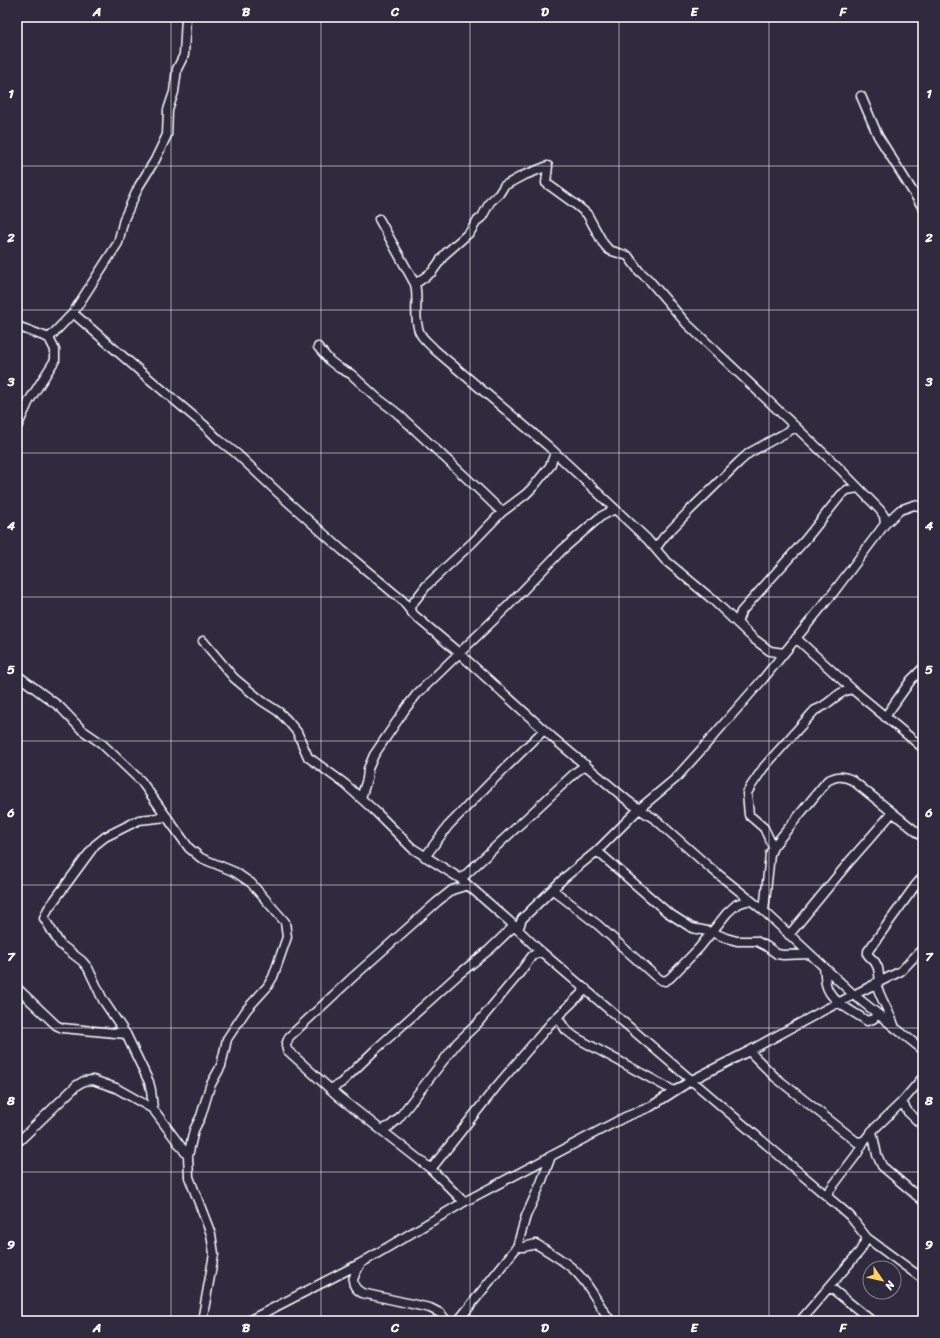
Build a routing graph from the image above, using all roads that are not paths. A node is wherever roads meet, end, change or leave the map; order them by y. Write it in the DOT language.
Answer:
graph roads {
  1 [pos="186,17"];
  2 [pos="861,96"];
  3 [pos="923,208"];
  4 [pos="379,219"];
  5 [pos="415,284"];
  6 [pos="73,313"];
  7 [pos="17,326"];
  8 [pos="49,338"];
  9 [pos="318,347"];
  10 [pos="17,427"];
  11 [pos="796,427"];
  12 [pos="555,453"];
  13 [pos="858,488"];
  14 [pos="923,507"];
  15 [pos="615,509"];
  16 [pos="502,512"];
  17 [pos="885,524"];
  18 [pos="656,548"];
  19 [pos="409,608"];
  20 [pos="737,623"];
  21 [pos="796,638"];
  22 [pos="203,641"];
  23 [pos="770,651"];
  24 [pos="459,653"];
  25 [pos="784,653"];
  26 [pos="923,668"];
  27 [pos="770,670"];
  28 [pos="17,675"];
  29 [pos="852,689"];
  30 [pos="885,717"];
  31 [pos="544,730"];
  32 [pos="923,748"];
  33 [pos="586,765"];
  34 [pos="361,798"];
  35 [pos="638,809"];
  36 [pos="892,813"];
  37 [pos="167,817"];
  38 [pos="923,837"];
  39 [pos="773,847"];
  40 [pos="597,851"];
  41 [pos="425,857"];
  42 [pos="923,877"];
  43 [pos="461,879"];
  44 [pos="468,885"];
  45 [pos="553,890"];
  46 [pos="750,900"];
  47 [pos="764,911"];
  48 [pos="522,919"];
  49 [pos="513,925"];
  50 [pos="712,932"];
  51 [pos="789,935"];
  52 [pos="533,944"];
  53 [pos="923,948"];
  54 [pos="542,952"];
  55 [pos="810,954"];
  56 [pos="532,956"];
  57 [pos="824,968"];
  58 [pos="878,982"];
  59 [pos="17,988"];
  60 [pos="586,989"];
  61 [pos="854,995"];
  62 [pos="839,1002"];
  63 [pos="878,1014"];
  64 [pos="556,1017"];
  65 [pos="895,1028"];
  66 [pos="126,1034"];
  67 [pos="923,1050"];
  68 [pos="749,1051"];
  69 [pos="923,1077"];
  70 [pos="692,1080"];
  71 [pos="341,1083"];
  72 [pos="330,1089"];
  73 [pos="674,1091"];
  74 [pos="340,1098"];
  75 [pos="902,1102"];
  76 [pos="153,1109"];
  77 [pos="923,1126"];
  78 [pos="381,1130"];
  79 [pos="872,1131"];
  80 [pos="864,1141"];
  81 [pos="17,1143"];
  82 [pos="188,1156"];
  83 [pos="551,1156"];
  84 [pos="431,1169"];
  85 [pos="826,1195"];
  86 [pos="923,1201"];
  87 [pos="464,1202"];
  88 [pos="867,1238"];
  89 [pos="878,1246"];
  90 [pos="518,1247"];
  91 [pos="860,1251"];
  92 [pos="361,1263"];
  93 [pos="923,1279"];
  94 [pos="830,1287"];
  95 [pos="202,1321"];
  96 [pos="248,1321"];
  97 [pos="447,1321"];
  98 [pos="458,1321"];
  99 [pos="611,1321"];
  100 [pos="800,1321"];
  101 [pos="872,1321"];
  1 -- 6 [label="street"];
  2 -- 3 [label="street"];
  4 -- 5 [label="street"];
  5 -- 11 [label="street"];
  5 -- 12 [label="street"];
  6 -- 8 [label="street"];
  6 -- 19 [label="street"];
  7 -- 8 [label="street"];
  8 -- 10 [label="street"];
  9 -- 16 [label="street"];
  11 -- 13 [label="street"];
  11 -- 18 [label="street"];
  12 -- 15 [label="street"];
  12 -- 16 [label="street"];
  13 -- 17 [label="street"];
  13 -- 20 [label="street"];
  14 -- 17 [label="street"];
  15 -- 18 [label="street"];
  15 -- 24 [label="street"];
  16 -- 19 [label="street"];
  17 -- 21 [label="street"];
  18 -- 20 [label="street"];
  19 -- 24 [label="street"];
  20 -- 23 [label="street"];
  21 -- 25 [label="street"];
  21 -- 29 [label="street"];
  22 -- 34 [label="street"];
  23 -- 25 [label="street"];
  23 -- 27 [label="street"];
  24 -- 31 [label="street"];
  24 -- 34 [label="street"];
  25 -- 27 [label="street"];
  26 -- 30 [label="street"];
  27 -- 35 [label="street"];
  28 -- 37 [label="street"];
  29 -- 30 [label="street"];
  29 -- 39 [label="street"];
  30 -- 32 [label="street"];
  31 -- 33 [label="street"];
  31 -- 41 [label="street"];
  33 -- 35 [label="street"];
  33 -- 43 [label="street"];
  34 -- 41 [label="street"];
  35 -- 40 [label="street"];
  35 -- 46 [label="street"];
  36 -- 38 [label="street"];
  36 -- 39 [label="street"];
  36 -- 51 [label="street"];
  37 -- 66 [label="street"];
  37 -- 82 [label="street"];
  39 -- 47 [label="street"];
  40 -- 45 [label="street"];
  40 -- 50 [label="street"];
  41 -- 43 [label="street"];
  42 -- 58 [label="street"];
  43 -- 44 [label="street"];
  44 -- 49 [label="street"];
  44 -- 72 [label="street"];
  45 -- 48 [label="street"];
  45 -- 50 [label="street"];
  46 -- 47 [label="street"];
  46 -- 50 [label="street"];
  47 -- 51 [label="street"];
  48 -- 49 [label="street"];
  48 -- 49 [label="street"];
  49 -- 52 [label="street"];
  49 -- 71 [label="street"];
  50 -- 55 [label="street"];
  51 -- 55 [label="street"];
  52 -- 54 [label="street"];
  52 -- 56 [label="street"];
  53 -- 58 [label="street"];
  54 -- 56 [label="street"];
  54 -- 60 [label="street"];
  55 -- 57 [label="street"];
  56 -- 78 [label="street"];
  57 -- 61 [label="street"];
  57 -- 62 [label="street"];
  58 -- 61 [label="street"];
  58 -- 65 [label="street"];
  59 -- 66 [label="street"];
  60 -- 64 [label="street"];
  60 -- 70 [label="street"];
  61 -- 62 [label="street"];
  61 -- 63 [label="street"];
  62 -- 63 [label="street"];
  62 -- 68 [label="street"];
  63 -- 65 [label="street"];
  64 -- 73 [label="street"];
  64 -- 84 [label="street"];
  65 -- 67 [label="street"];
  66 -- 76 [label="street"];
  68 -- 70 [label="street"];
  68 -- 80 [label="street"];
  69 -- 75 [label="street"];
  70 -- 73 [label="street"];
  70 -- 85 [label="street"];
  71 -- 72 [label="street"];
  71 -- 74 [label="street"];
  72 -- 74 [label="street"];
  73 -- 83 [label="street"];
  74 -- 78 [label="street"];
  75 -- 77 [label="street"];
  75 -- 79 [label="street"];
  76 -- 81 [label="street"];
  76 -- 82 [label="street"];
  78 -- 84 [label="street"];
  79 -- 80 [label="street"];
  79 -- 86 [label="street"];
  80 -- 85 [label="street"];
  82 -- 95 [label="street"];
  83 -- 87 [label="street"];
  83 -- 90 [label="street"];
  84 -- 87 [label="street"];
  85 -- 88 [label="street"];
  87 -- 92 [label="street"];
  88 -- 89 [label="street"];
  88 -- 91 [label="street"];
  89 -- 91 [label="street"];
  89 -- 93 [label="street"];
  90 -- 98 [label="street"];
  90 -- 99 [label="street"];
  91 -- 94 [label="street"];
  92 -- 96 [label="street"];
  92 -- 97 [label="street"];
  94 -- 100 [label="street"];
  94 -- 101 [label="street"];
}
